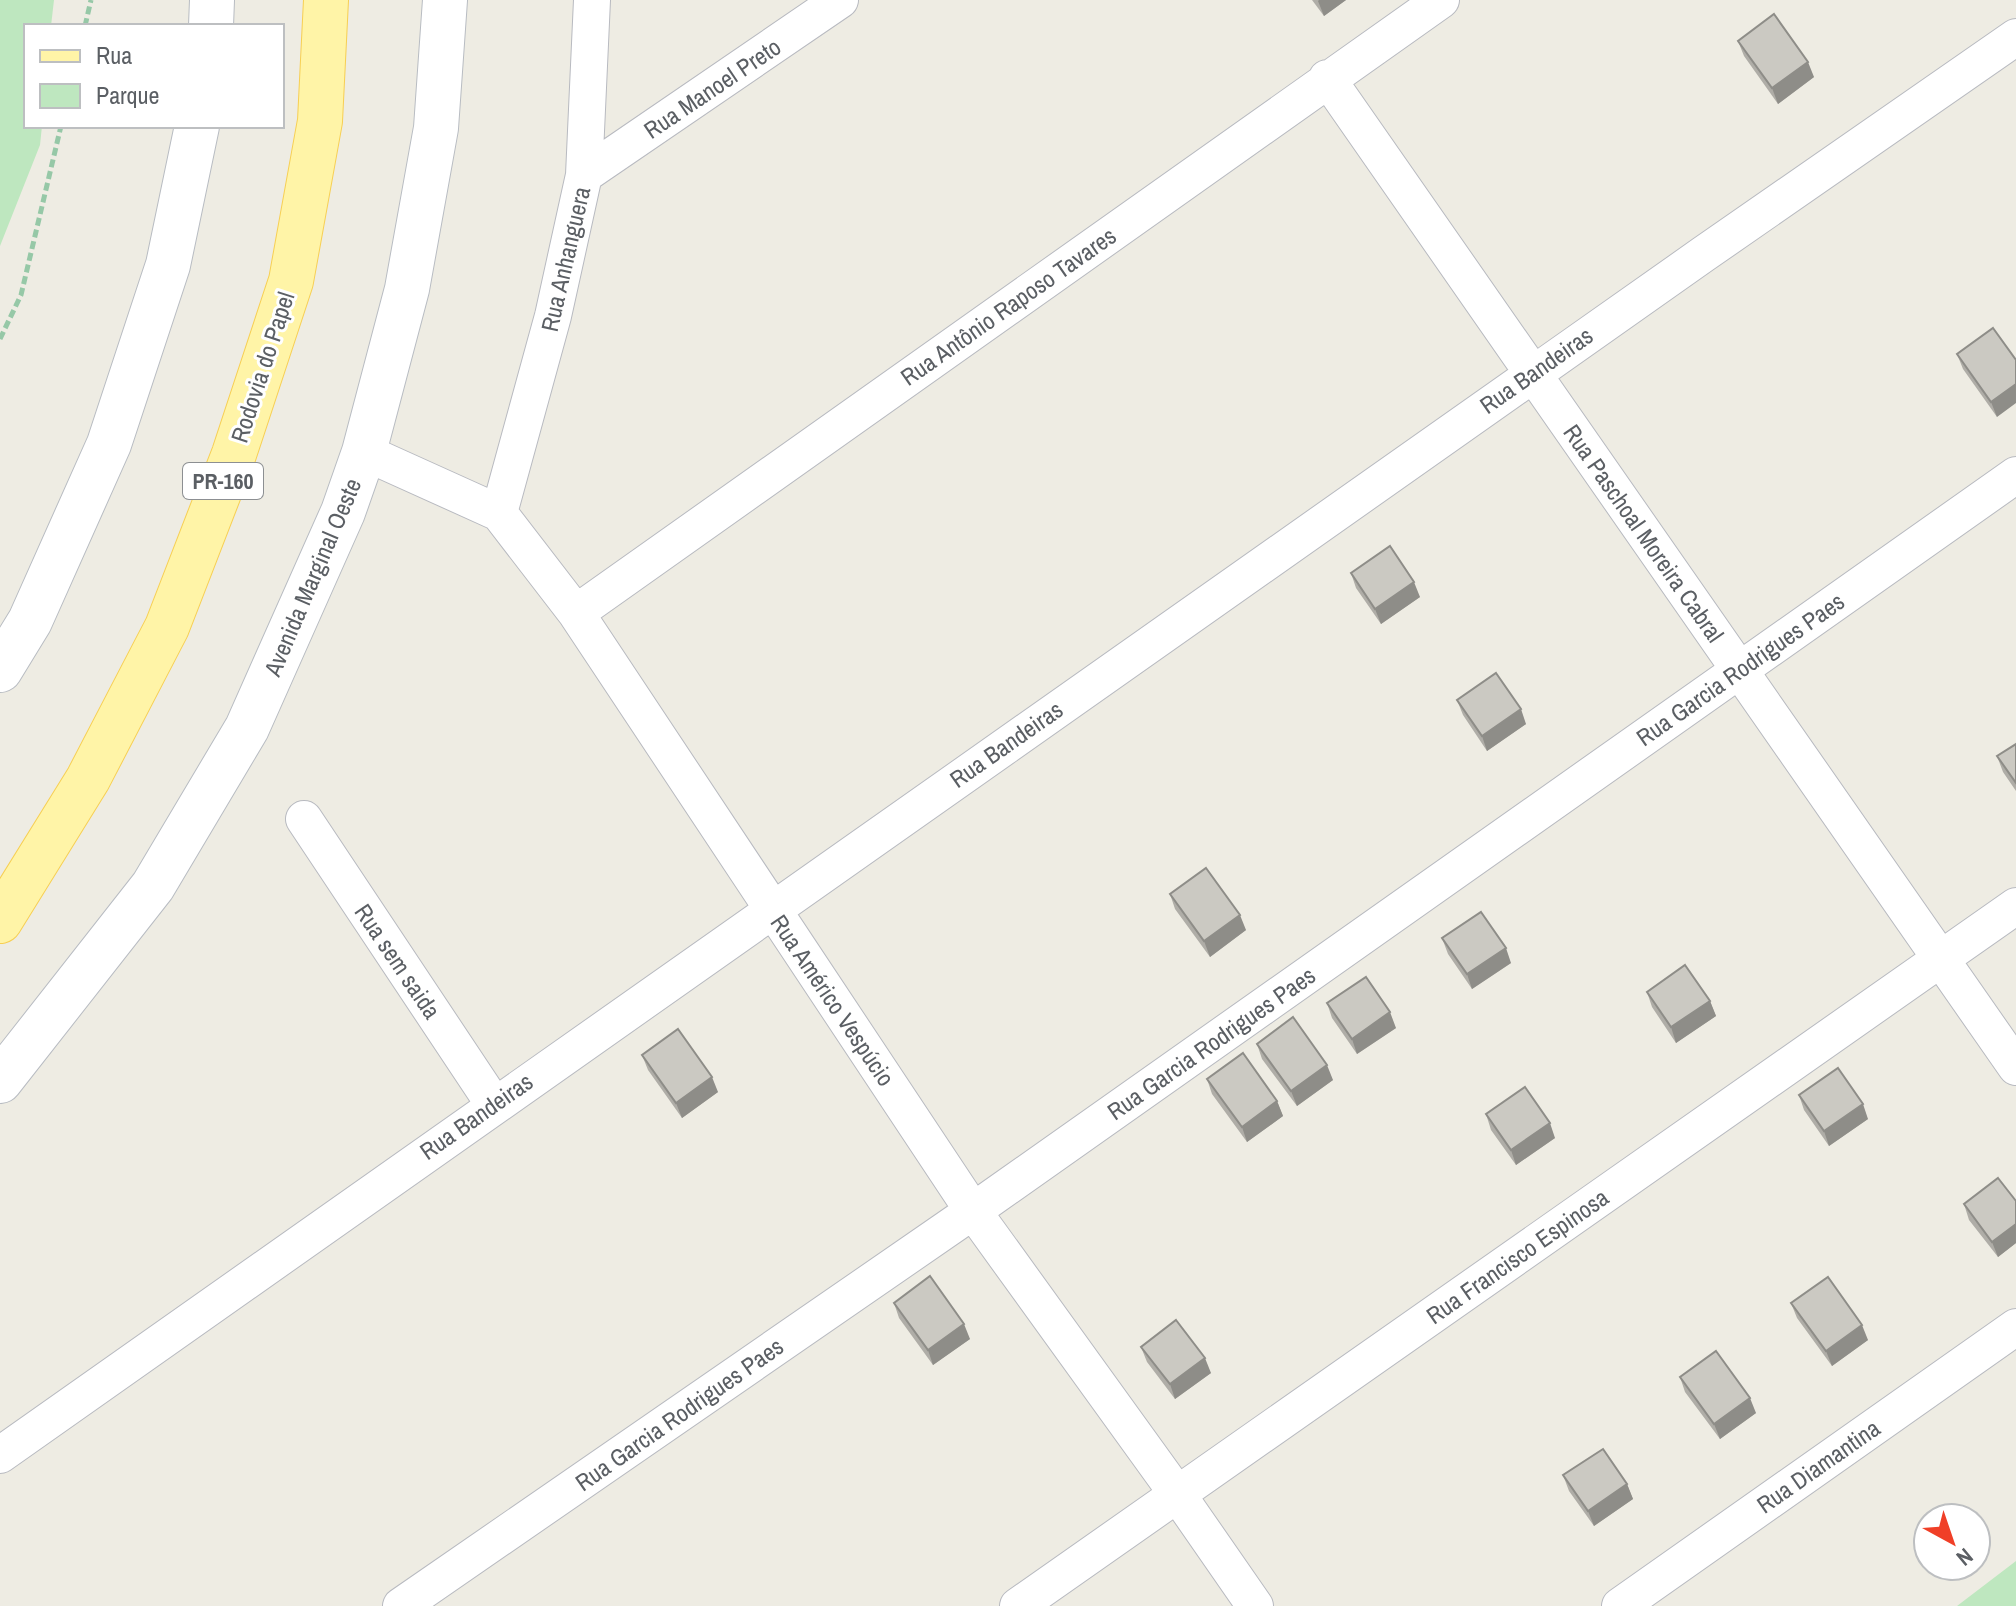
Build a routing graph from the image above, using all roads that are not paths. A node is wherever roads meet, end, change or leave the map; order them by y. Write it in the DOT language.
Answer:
graph roads {
  1 [pos="212,0"];
  2 [pos="326,0"];
  3 [pos="445,0"];
  4 [pos="592,0"];
  5 [pos="840,0"];
  6 [pos="1441,0"];
  7 [pos="211,24"];
  8 [pos="2016,37"];
  9 [pos="1327,78"];
  10 [pos="197,128"];
  11 [pos="584,175"];
  12 [pos="1532,373"];
  13 [pos="364,452"];
  14 [pos="2016,475"];
  15 [pos="499,513"];
  16 [pos="576,613"];
  17 [pos="0,670"];
  18 [pos="1739,670"];
  19 [pos="304,819"];
  20 [pos="2016,906"];
  21 [pos="773,909"];
  22 [pos="0,921"];
  23 [pos="1940,959"];
  24 [pos="2016,1067"];
  25 [pos="0,1081"];
  26 [pos="493,1103"];
  27 [pos="973,1211"];
  28 [pos="2016,1327"];
  29 [pos="0,1455"];
  30 [pos="1178,1495"];
  31 [pos="401,1606"];
  32 [pos="1018,1606"];
  33 [pos="1255,1606"];
  34 [pos="1620,1606"];
  1 -- 7 [label="main road"];
  2 -- 22 [label="main road, Rodovia do Papel / PR-160"];
  3 -- 13 [label="main road, Avenida Marginal Oeste"];
  4 -- 11 [label="street, Rua Anhanguera"];
  5 -- 11 [label="street, Rua Manoel Preto"];
  6 -- 9 [label="street, Rua Antônio Raposo Tavares"];
  8 -- 12 [label="street, Rua Bandeiras"];
  9 -- 12 [label="street, Rua Paschoal Moreira Cabral"];
  9 -- 16 [label="street, Rua Antônio Raposo Tavares"];
  10 -- 17 [label="main road"];
  11 -- 15 [label="street, Rua Anhanguera"];
  12 -- 18 [label="street, Rua Paschoal Moreira Cabral"];
  12 -- 21 [label="street, Rua Bandeiras"];
  13 -- 15 [label="street, Rua Américo Vespúcio"];
  13 -- 25 [label="main road, Avenida Marginal Oeste"];
  14 -- 18 [label="street, Rua Garcia Rodrigues Paes"];
  15 -- 16 [label="street, Rua Américo Vespúcio"];
  16 -- 21 [label="street, Rua Américo Vespúcio"];
  18 -- 23 [label="street, Rua Paschoal Moreira Cabral"];
  18 -- 27 [label="street, Rua Garcia Rodrigues Paes"];
  19 -- 26 [label="street, Rua sem saida"];
  20 -- 23 [label="street, Rua Francisco Espinosa"];
  21 -- 26 [label="street, Rua Bandeiras"];
  21 -- 27 [label="street, Rua Américo Vespúcio"];
  23 -- 24 [label="street, Rua Paschoal Moreira Cabral"];
  23 -- 30 [label="street, Rua Francisco Espinosa"];
  26 -- 29 [label="street, Rua Bandeiras"];
  27 -- 30 [label="street, Rua Américo Vespúcio"];
  27 -- 31 [label="street, Rua Garcia Rodrigues Paes"];
  28 -- 34 [label="street, Rua Diamantina"];
  30 -- 32 [label="street, Rua Francisco Espinosa"];
  30 -- 33 [label="street, Rua Américo Vespúcio"];
}
